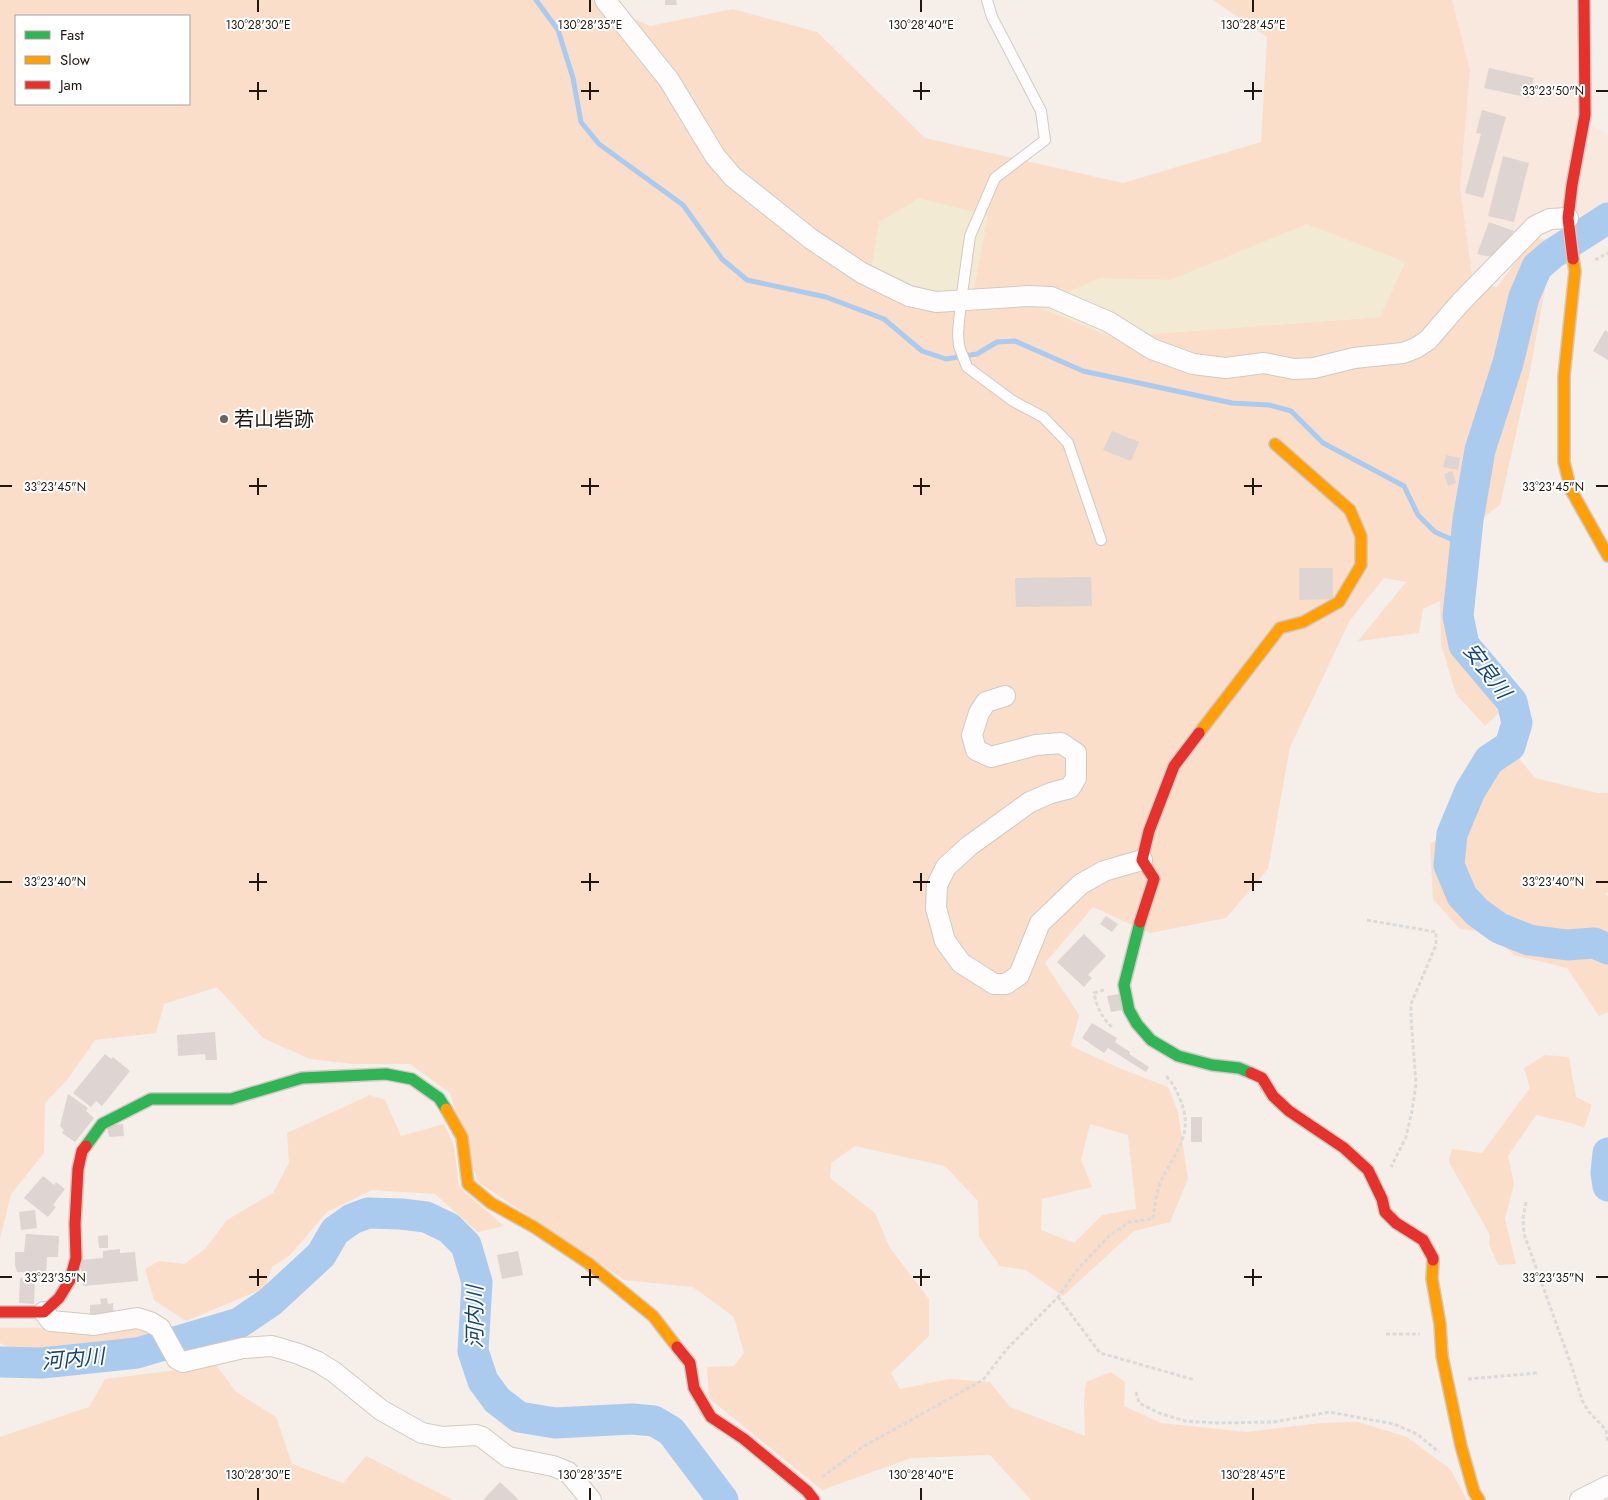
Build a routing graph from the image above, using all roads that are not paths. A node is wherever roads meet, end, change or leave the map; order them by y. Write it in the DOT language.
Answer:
graph roads {
  1 [pos="605,0"];
  2 [pos="987,0"];
  3 [pos="1584,0"];
  4 [pos="1569,223"];
  5 [pos="961,301"];
  6 [pos="1275,444"];
  7 [pos="1100,540"];
  8 [pos="1608,556"];
  9 [pos="1005,696"];
  10 [pos="1142,860"];
  11 [pos="0,1312"];
  12 [pos="44,1312"];
  13 [pos="1608,1486"];
  14 [pos="811,1496"];
  15 [pos="591,1500"];
  16 [pos="1479,1500"];
  17 [pos="1580,1500"];
  1 -- 5 [label="street"];
  2 -- 5 [label="lane"];
  3 -- 4 [label="street"];
  4 -- 5 [label="street"];
  4 -- 8 [label="street"];
  5 -- 7 [label="lane"];
  6 -- 10 [label="street"];
  9 -- 10 [label="street"];
  10 -- 16 [label="street"];
  11 -- 12 [label="street"];
  12 -- 14 [label="street"];
  12 -- 15 [label="street"];
  13 -- 17 [label="street"];
}
